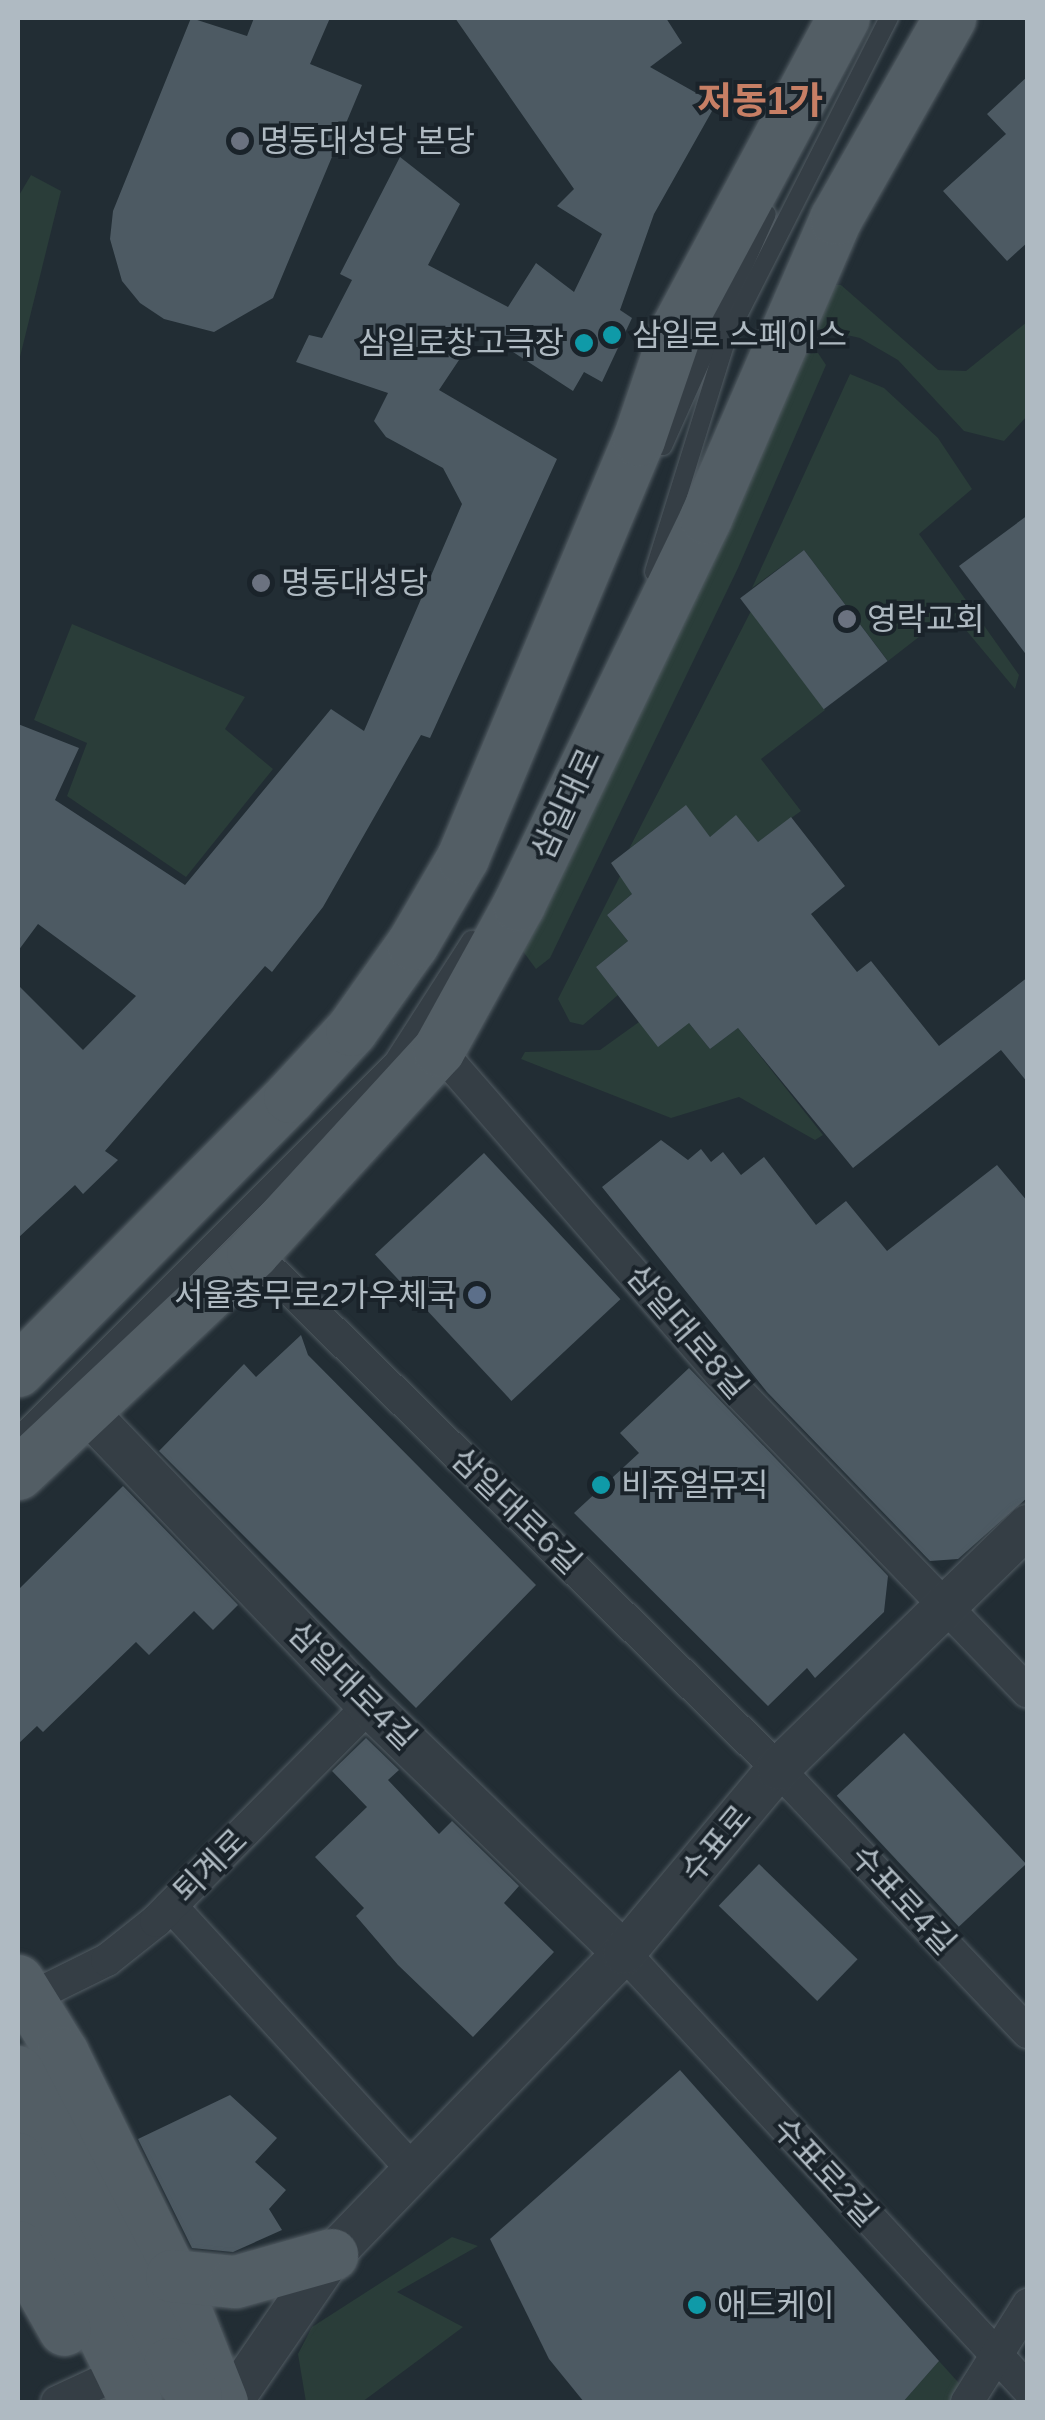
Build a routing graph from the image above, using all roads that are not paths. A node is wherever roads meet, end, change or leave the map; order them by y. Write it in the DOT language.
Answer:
graph roads {
  1 [pos="844,18"];
  2 [pos="866,18"];
  3 [pos="889,18"];
  4 [pos="950,18"];
  5 [pos="650,474"];
  6 [pos="642,492"];
  7 [pos="632,642"];
  8 [pos="612,706"];
  9 [pos="439,1050"];
  10 [pos="253,1253"];
  11 [pos="22,1364"];
  12 [pos="86,1412"];
  13 [pos="18,1436"];
  14 [pos="18,1474"];
  15 [pos="1028,1526"];
  16 [pos="942,1607"];
  17 [pos="1028,1692"];
  18 [pos="369,1706"];
  19 [pos="778,1768"];
  20 [pos="171,1906"];
  21 [pos="624,1953"];
  22 [pos="24,1989"];
  23 [pos="1028,2032"];
  24 [pos="18,2072"];
  25 [pos="18,2159"];
  26 [pos="411,2168"];
  27 [pos="18,2246"];
  28 [pos="332,2255"];
  29 [pos="172,2276"];
  30 [pos="1028,2305"];
  31 [pos="993,2351"];
  32 [pos="1028,2389"];
  33 [pos="100,2398"];
  34 [pos="200,2402"];
  35 [pos="222,2402"];
  36 [pos="231,2402"];
  37 [pos="966,2402"];
  1 -- 11 [label="main road"];
  2 -- 5 [label="lane"];
  3 -- 7 [label="lane"];
  4 -- 8 [label="main road, 삼일대로"];
  6 -- 11 [label="lane"];
  7 -- 8 [label="lane"];
  7 -- 13 [label="lane, 삼일대로"];
  8 -- 9 [label="main road, 삼일대로"];
  9 -- 10 [label="main road, 삼일대로"];
  9 -- 16 [label="street, 삼일대로8길"];
  10 -- 12 [label="main road, 삼일대로"];
  10 -- 19 [label="street, 삼일대로6길"];
  12 -- 14 [label="main road, 삼일대로"];
  12 -- 18 [label="street, 삼일대로4길"];
  15 -- 16 [label="street, 수표로"];
  16 -- 17 [label="street, 삼일대로8길"];
  16 -- 19 [label="street, 수표로"];
  18 -- 20 [label="street, 퇴계로"];
  18 -- 21 [label="street, 삼일대로4길"];
  19 -- 21 [label="street, 수표로"];
  19 -- 23 [label="street, 수표로4길"];
  20 -- 22 [label="street, 퇴계로"];
  20 -- 26 [label="street"];
  21 -- 26 [label="street, 수표로"];
  21 -- 31 [label="street, 수표로2길"];
  22 -- 29 [label="main road, 퇴계로"];
  24 -- 34 [label="main road"];
  25 -- 33 [label="main road"];
  26 -- 28 [label="street, 수표로"];
  27 -- 33 [label="main road"];
  28 -- 29 [label="main road"];
  28 -- 36 [label="street, 수표로"];
  29 -- 35 [label="main road, 퇴계로"];
  30 -- 31 [label="street"];
  31 -- 32 [label="street, 수표로2길"];
  31 -- 37 [label="street"];
}
